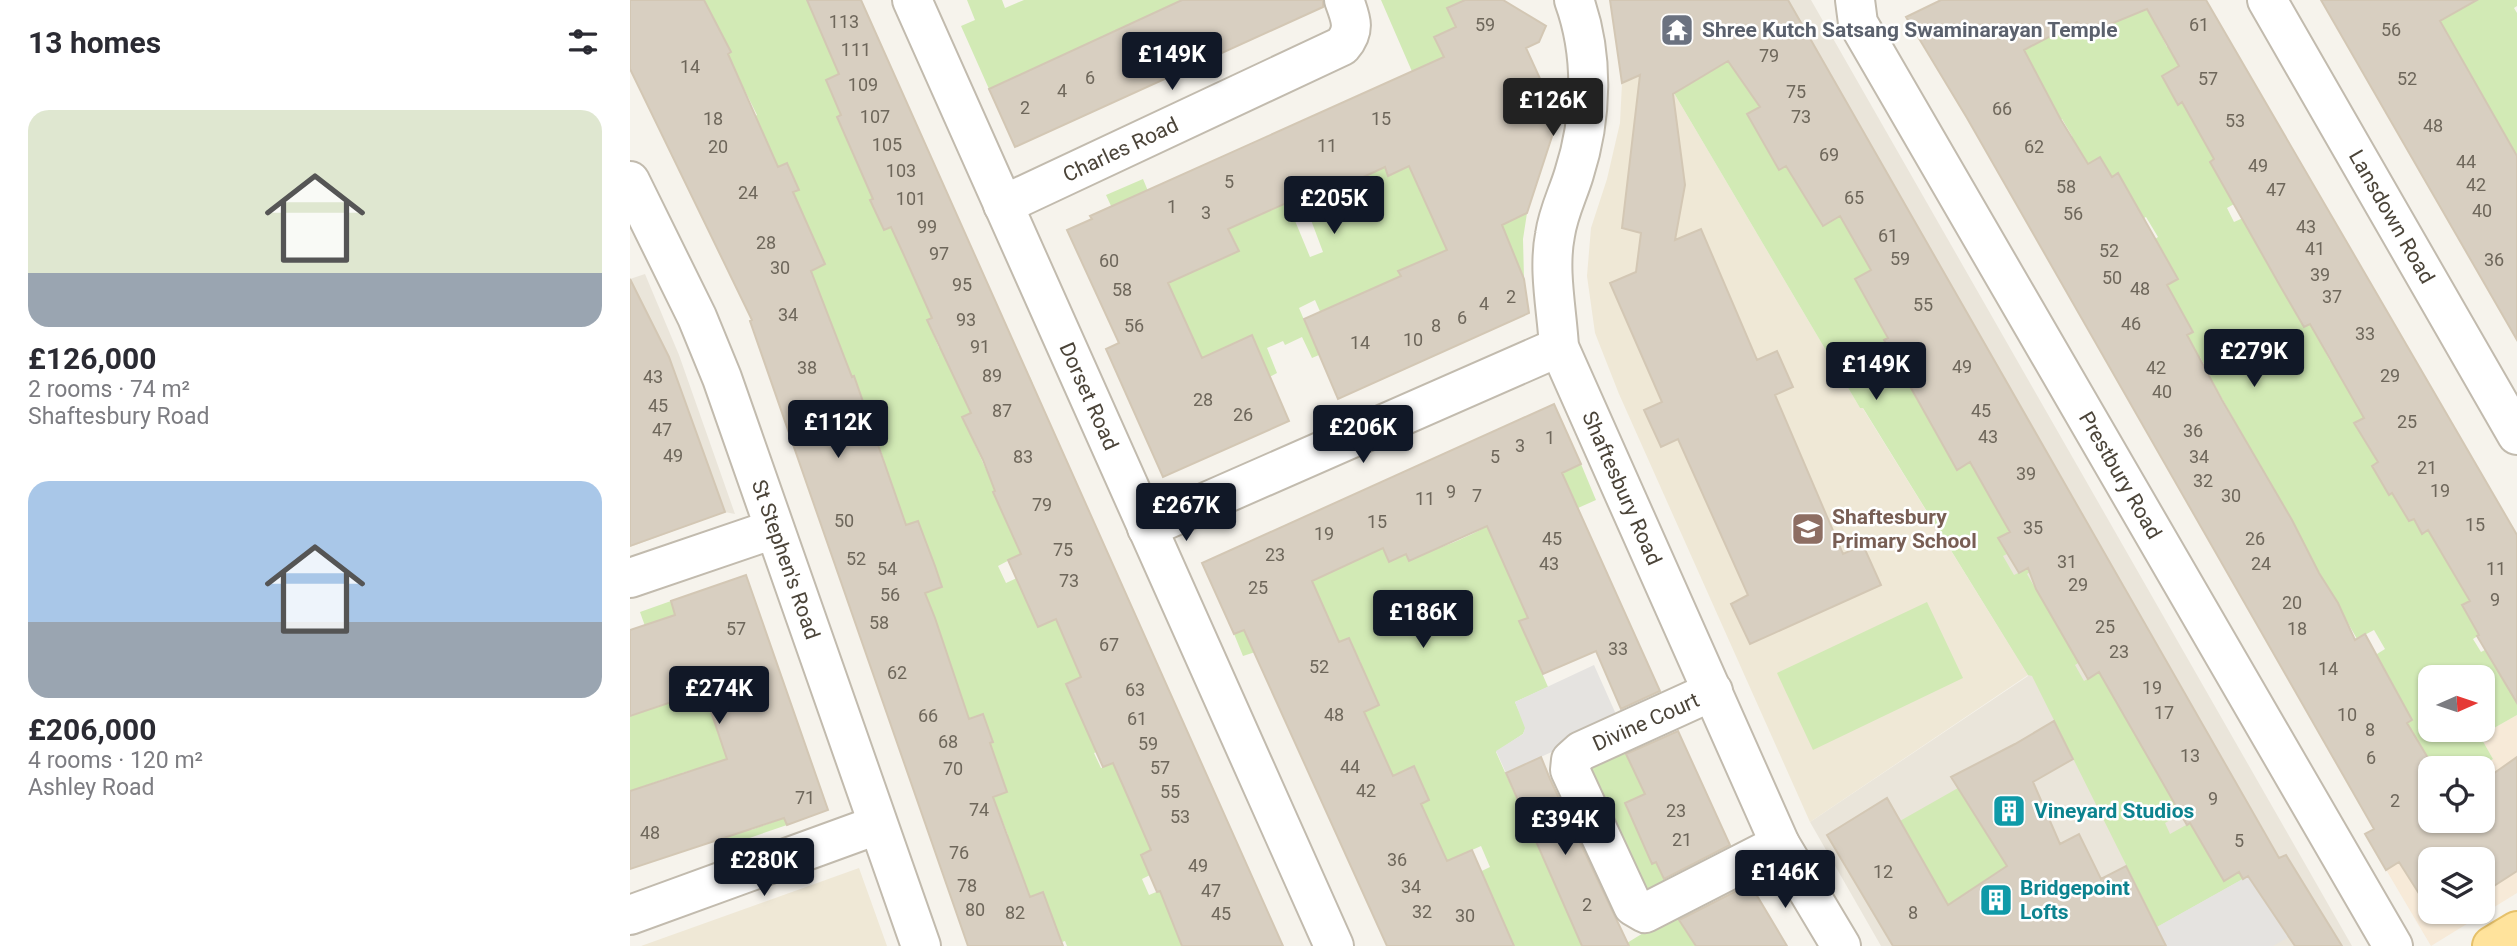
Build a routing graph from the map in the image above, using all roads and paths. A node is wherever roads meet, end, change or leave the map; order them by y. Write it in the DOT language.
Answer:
graph roads {
  1 [pos="912,0"];
  2 [pos="1344,0"];
  3 [pos="1574,0"];
  4 [pos="1855,0"];
  5 [pos="2267,0"];
  6 [pos="630,181"];
  7 [pos="1003,205"];
  8 [pos="643,240"];
  9 [pos="1559,347"];
  10 [pos="2517,435"];
  11 [pos="774,528"];
  12 [pos="1147,528"];
  13 [pos="630,579"];
  14 [pos="1713,691"];
  15 [pos="877,825"];
  16 [pos="1780,844"];
  17 [pos="630,915"];
  18 [pos="2517,931"];
  19 [pos="920,946"];
  20 [pos="1334,946"];
  21 [pos="1841,946"];
  22 [pos="2393,946"];
  23 [pos="2492,946"];
  1 -- 7 [label="street, Dorset Road"];
  2 -- 7 [label="street, Charles Road"];
  3 -- 9 [label="street, Shaftesbury Road"];
  4 -- 22 [label="street, Prestbury Road"];
  5 -- 10 [label="street, Lansdown Road"];
  6 -- 8 [label="street, St Stephen's Road"];
  7 -- 12 [label="street, Dorset Road"];
  8 -- 11 [label="street, St Stephen's Road"];
  9 -- 12 [label="street"];
  9 -- 14 [label="street, Shaftesbury Road"];
  11 -- 13 [label="street"];
  11 -- 15 [label="street, St Stephen's Road"];
  12 -- 20 [label="street, Dorset Road"];
  14 -- 16 [label="street, Shaftesbury Road"];
  14 -- 16 [label="street, Divine Court"];
  15 -- 17 [label="street"];
  15 -- 19 [label="street, St Stephen's Road"];
  16 -- 21 [label="street, Shaftesbury Road"];
  18 -- 23 [label="main road"];
}
